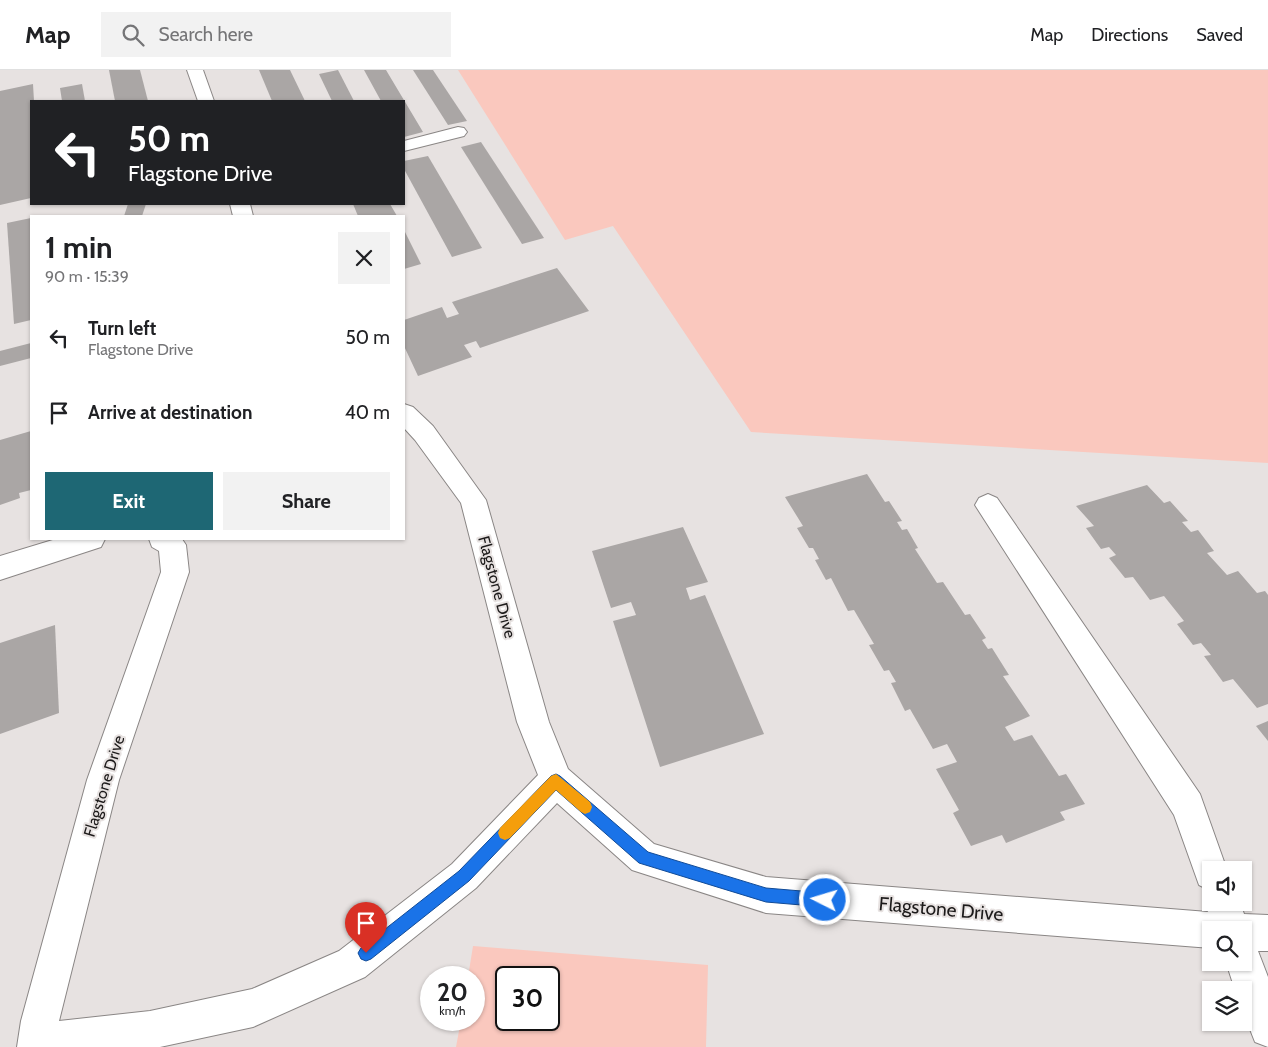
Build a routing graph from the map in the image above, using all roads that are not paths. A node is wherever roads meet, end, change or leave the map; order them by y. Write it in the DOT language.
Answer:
graph roads {
  1 [pos="195,70"];
  2 [pos="206,100"];
  3 [pos="458,132"];
  4 [pos="405,146"];
  5 [pos="410,424"];
  6 [pos="988,505"];
  7 [pos="88,540"];
  8 [pos="164,540"];
  9 [pos="0,568"];
  10 [pos="556,780"];
  11 [pos="1207,861"];
  12 [pos="1202,929"];
  13 [pos="1252,932"];
  14 [pos="1268,933"];
  15 [pos="1247,971"];
  16 [pos="1268,1029"];
  17 [pos="37,1044"];
  1 -- 2 [label="street"];
  3 -- 4 [label="street"];
  5 -- 10 [label="street, Flagstone Drive"];
  6 -- 11 [label="street"];
  7 -- 9 [label="street"];
  8 -- 17 [label="street, Flagstone Drive"];
  10 -- 12 [label="street, Flagstone Drive"];
  10 -- 17 [label="street, Flagstone Drive"];
  13 -- 14 [label="street"];
  15 -- 16 [label="street"];
}
